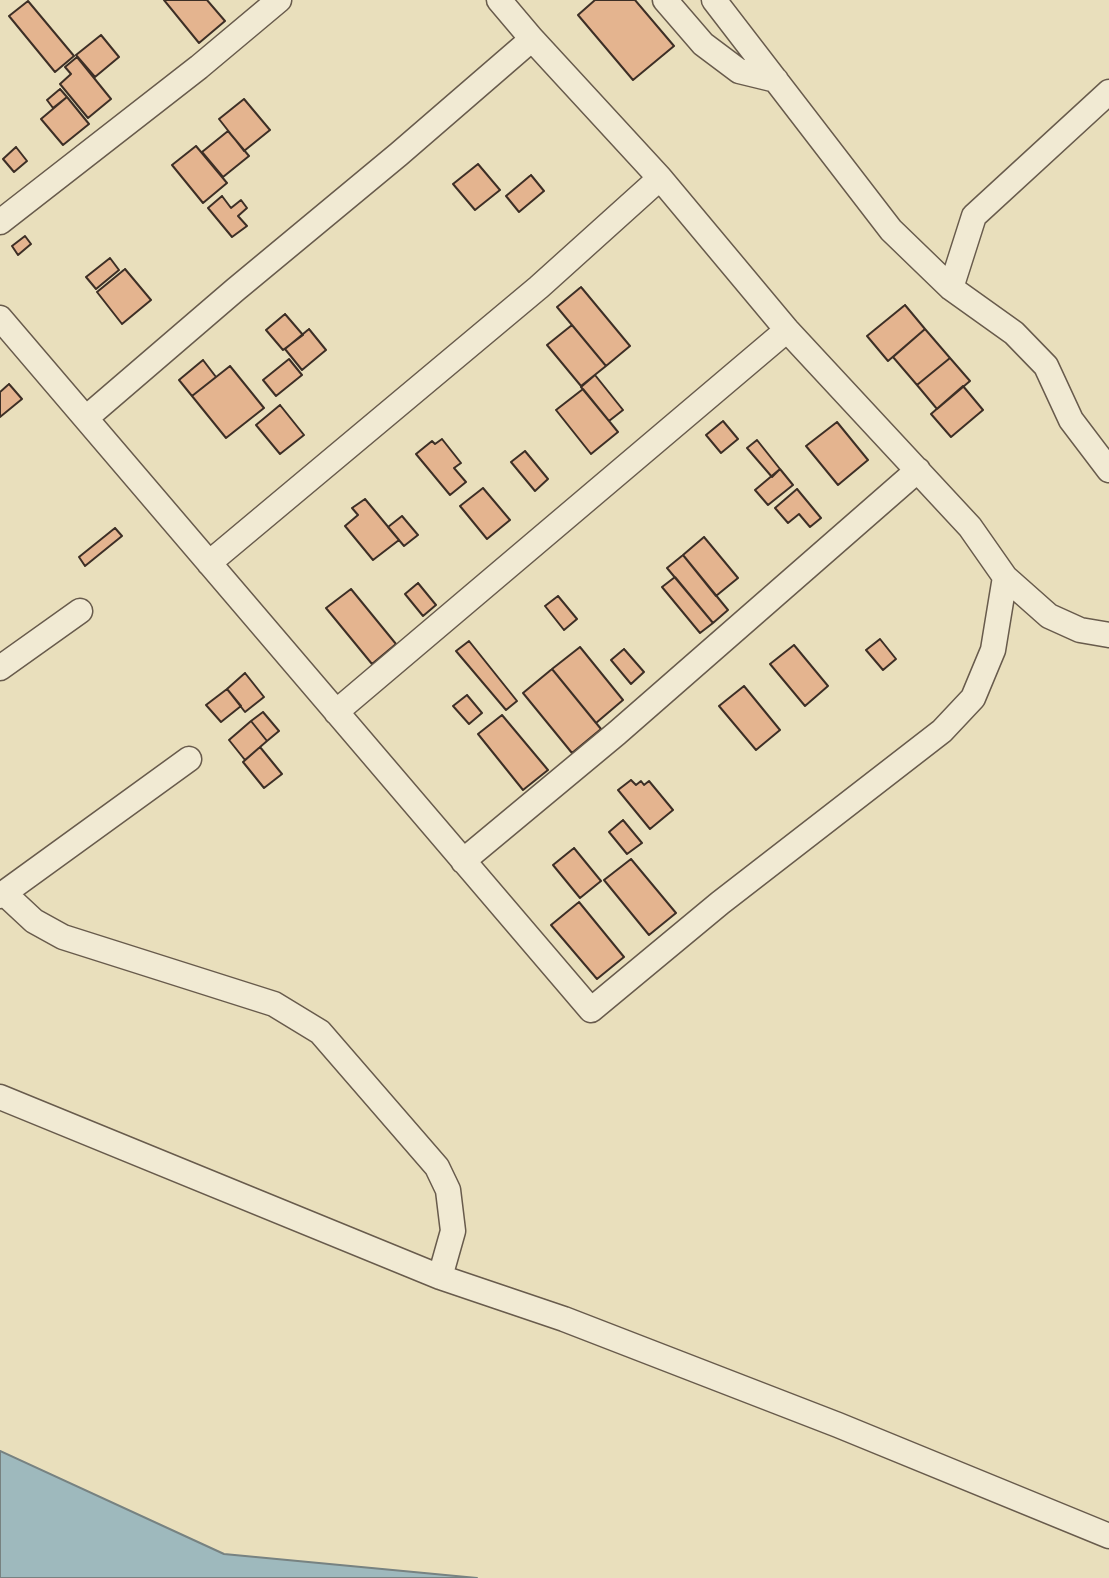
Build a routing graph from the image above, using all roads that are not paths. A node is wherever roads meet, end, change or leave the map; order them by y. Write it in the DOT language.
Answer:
graph roads {
  1 [pos="279,0"];
  2 [pos="499,0"];
  3 [pos="665,0"];
  4 [pos="714,0"];
  5 [pos="532,39"];
  6 [pos="776,80"];
  7 [pos="1109,92"];
  8 [pos="660,178"];
  9 [pos="0,222"];
  10 [pos="951,288"];
  11 [pos="0,318"];
  12 [pos="787,330"];
  13 [pos="86,418"];
  14 [pos="918,470"];
  15 [pos="1109,470"];
  16 [pos="209,563"];
  17 [pos="1005,577"];
  18 [pos="80,611"];
  19 [pos="1109,635"];
  20 [pos="0,668"];
  21 [pos="336,712"];
  22 [pos="189,759"];
  23 [pos="463,861"];
  24 [pos="2,895"];
  25 [pos="0,1097"];
  26 [pos="440,1277"];
  27 [pos="1109,1536"];
  1 -- 9 [label="street"];
  2 -- 5 [label="street"];
  3 -- 6 [label="street"];
  4 -- 6 [label="street"];
  5 -- 8 [label="street"];
  5 -- 13 [label="street"];
  6 -- 10 [label="street"];
  7 -- 10 [label="street"];
  8 -- 12 [label="street"];
  8 -- 16 [label="street"];
  10 -- 15 [label="street"];
  11 -- 13 [label="street"];
  12 -- 14 [label="street"];
  12 -- 21 [label="street"];
  13 -- 16 [label="street"];
  14 -- 17 [label="street"];
  14 -- 23 [label="street"];
  16 -- 21 [label="street"];
  17 -- 19 [label="street"];
  17 -- 23 [label="street"];
  18 -- 20 [label="street"];
  21 -- 23 [label="street"];
  22 -- 24 [label="street"];
  24 -- 26 [label="street"];
  25 -- 26 [label="street"];
  26 -- 27 [label="street"];
}
